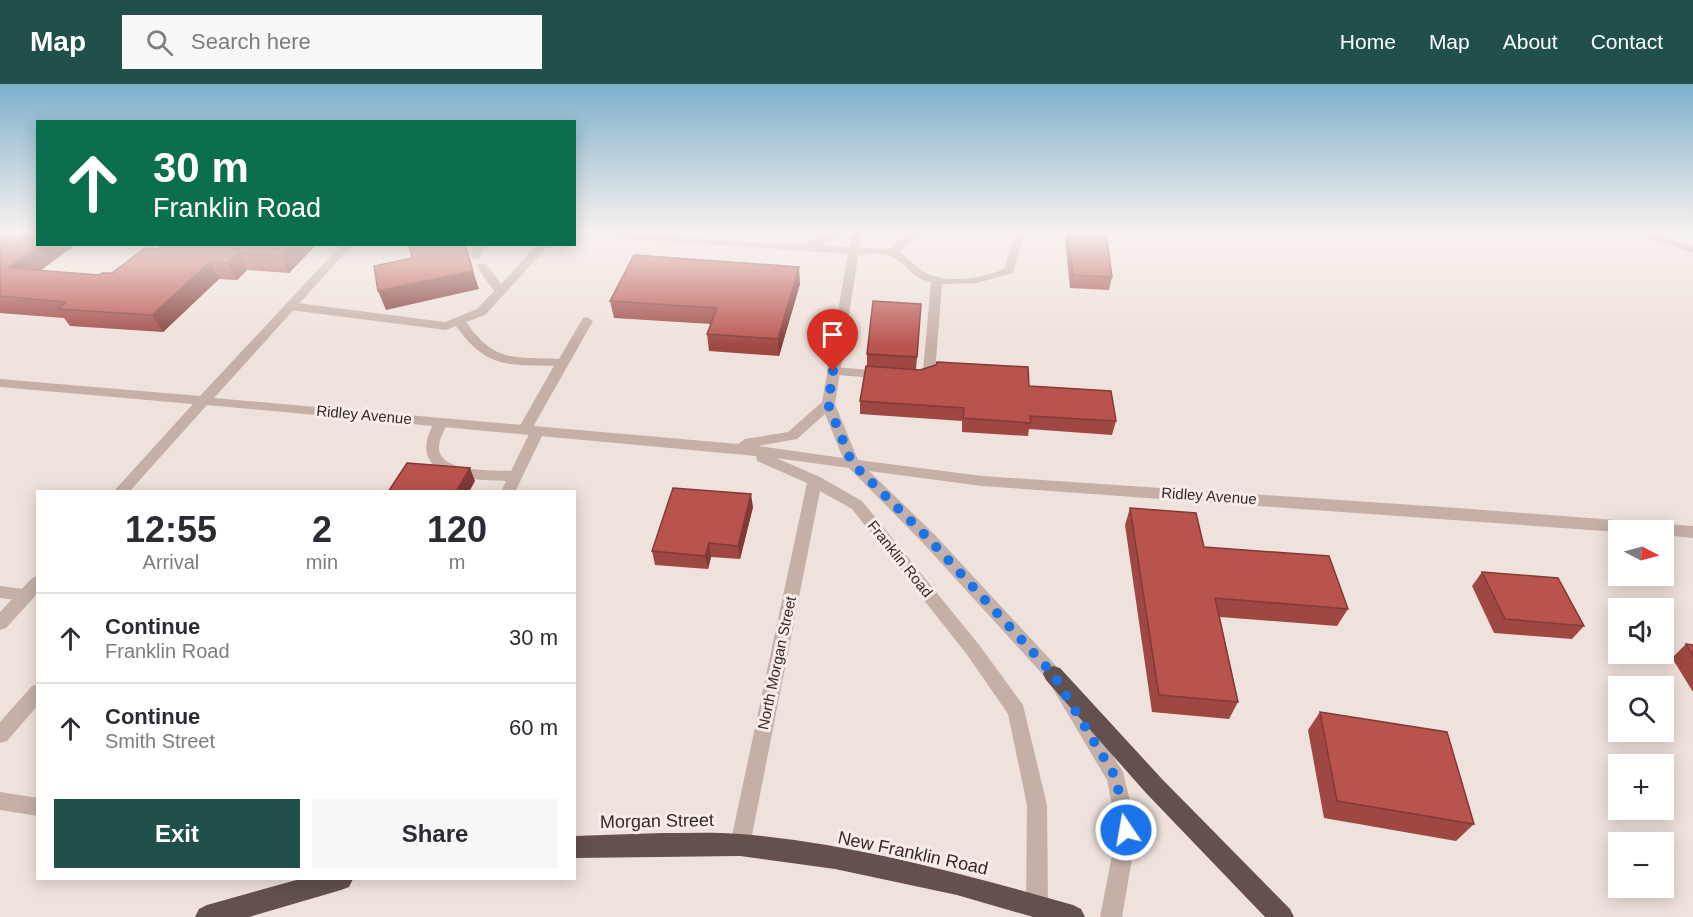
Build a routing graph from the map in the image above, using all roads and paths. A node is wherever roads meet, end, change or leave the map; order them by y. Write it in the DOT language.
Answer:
graph roads {
  1 [pos="324,270"];
  2 [pos="485,270"];
  3 [pos="521,270"];
  4 [pos="850,270"];
  5 [pos="915,270"];
  6 [pos="1009,270"];
  7 [pos="937,279"];
  8 [pos="501,292"];
  9 [pos="290,306"];
  10 [pos="587,321"];
  11 [pos="459,322"];
  12 [pos="563,363"];
  13 [pos="833,371"];
  14 [pos="0,384"];
  15 [pos="203,401"];
  16 [pos="828,404"];
  17 [pos="441,422"];
  18 [pos="531,429"];
  19 [pos="727,447"];
  20 [pos="852,463"];
  21 [pos="516,476"];
  22 [pos="815,481"];
  23 [pos="122,490"];
  24 [pos="509,490"];
  25 [pos="1693,532"];
  26 [pos="36,584"];
  27 [pos="0,592"];
  28 [pos="25,595"];
  29 [pos="0,623"];
  30 [pos="1053,674"];
  31 [pos="36,693"];
  32 [pos="0,735"];
  33 [pos="0,801"];
  34 [pos="36,807"];
  35 [pos="740,845"];
  36 [pos="576,847"];
  37 [pos="337,880"];
  38 [pos="1037,905"];
  39 [pos="207,917"];
  40 [pos="1073,917"];
  41 [pos="1111,917"];
  42 [pos="1282,917"];
  1 -- 9 [label="street"];
  2 -- 8 [label="street"];
  3 -- 8 [label="street"];
  4 -- 13 [label="street"];
  5 -- 7 [label="street"];
  6 -- 7 [label="street"];
  7 -- 13 [label="street"];
  8 -- 11 [label="street"];
  9 -- 11 [label="street"];
  9 -- 15 [label="street"];
  10 -- 12 [label="street"];
  11 -- 12 [label="street"];
  12 -- 18 [label="street"];
  13 -- 16 [label="street"];
  14 -- 15 [label="street, Ridley Avenue"];
  15 -- 17 [label="street, Ridley Avenue"];
  15 -- 23 [label="street"];
  16 -- 19 [label="street, Ridley Avenue"];
  16 -- 20 [label="street"];
  17 -- 18 [label="street, Ridley Avenue"];
  17 -- 21 [label="street"];
  18 -- 19 [label="street, Ridley Avenue"];
  18 -- 21 [label="street"];
  19 -- 20 [label="street, Ridley Avenue"];
  19 -- 22 [label="street, Ridley Avenue"];
  20 -- 25 [label="street, Ridley Avenue"];
  20 -- 30 [label="street, Franklin Road"];
  21 -- 24 [label="street"];
  22 -- 35 [label="street, North Morgan Street"];
  22 -- 38 [label="street, Franklin Road"];
  26 -- 28 [label="street"];
  27 -- 28 [label="street"];
  28 -- 29 [label="street"];
  30 -- 41 [label="street, Franklin Road"];
  30 -- 42 [label="highway"];
  31 -- 32 [label="street"];
  33 -- 34 [label="street"];
  35 -- 36 [label="highway, Morgan Street"];
  35 -- 38 [label="highway, New Franklin Road"];
  37 -- 39 [label="highway"];
  38 -- 40 [label="highway, New Franklin Road"];
}
